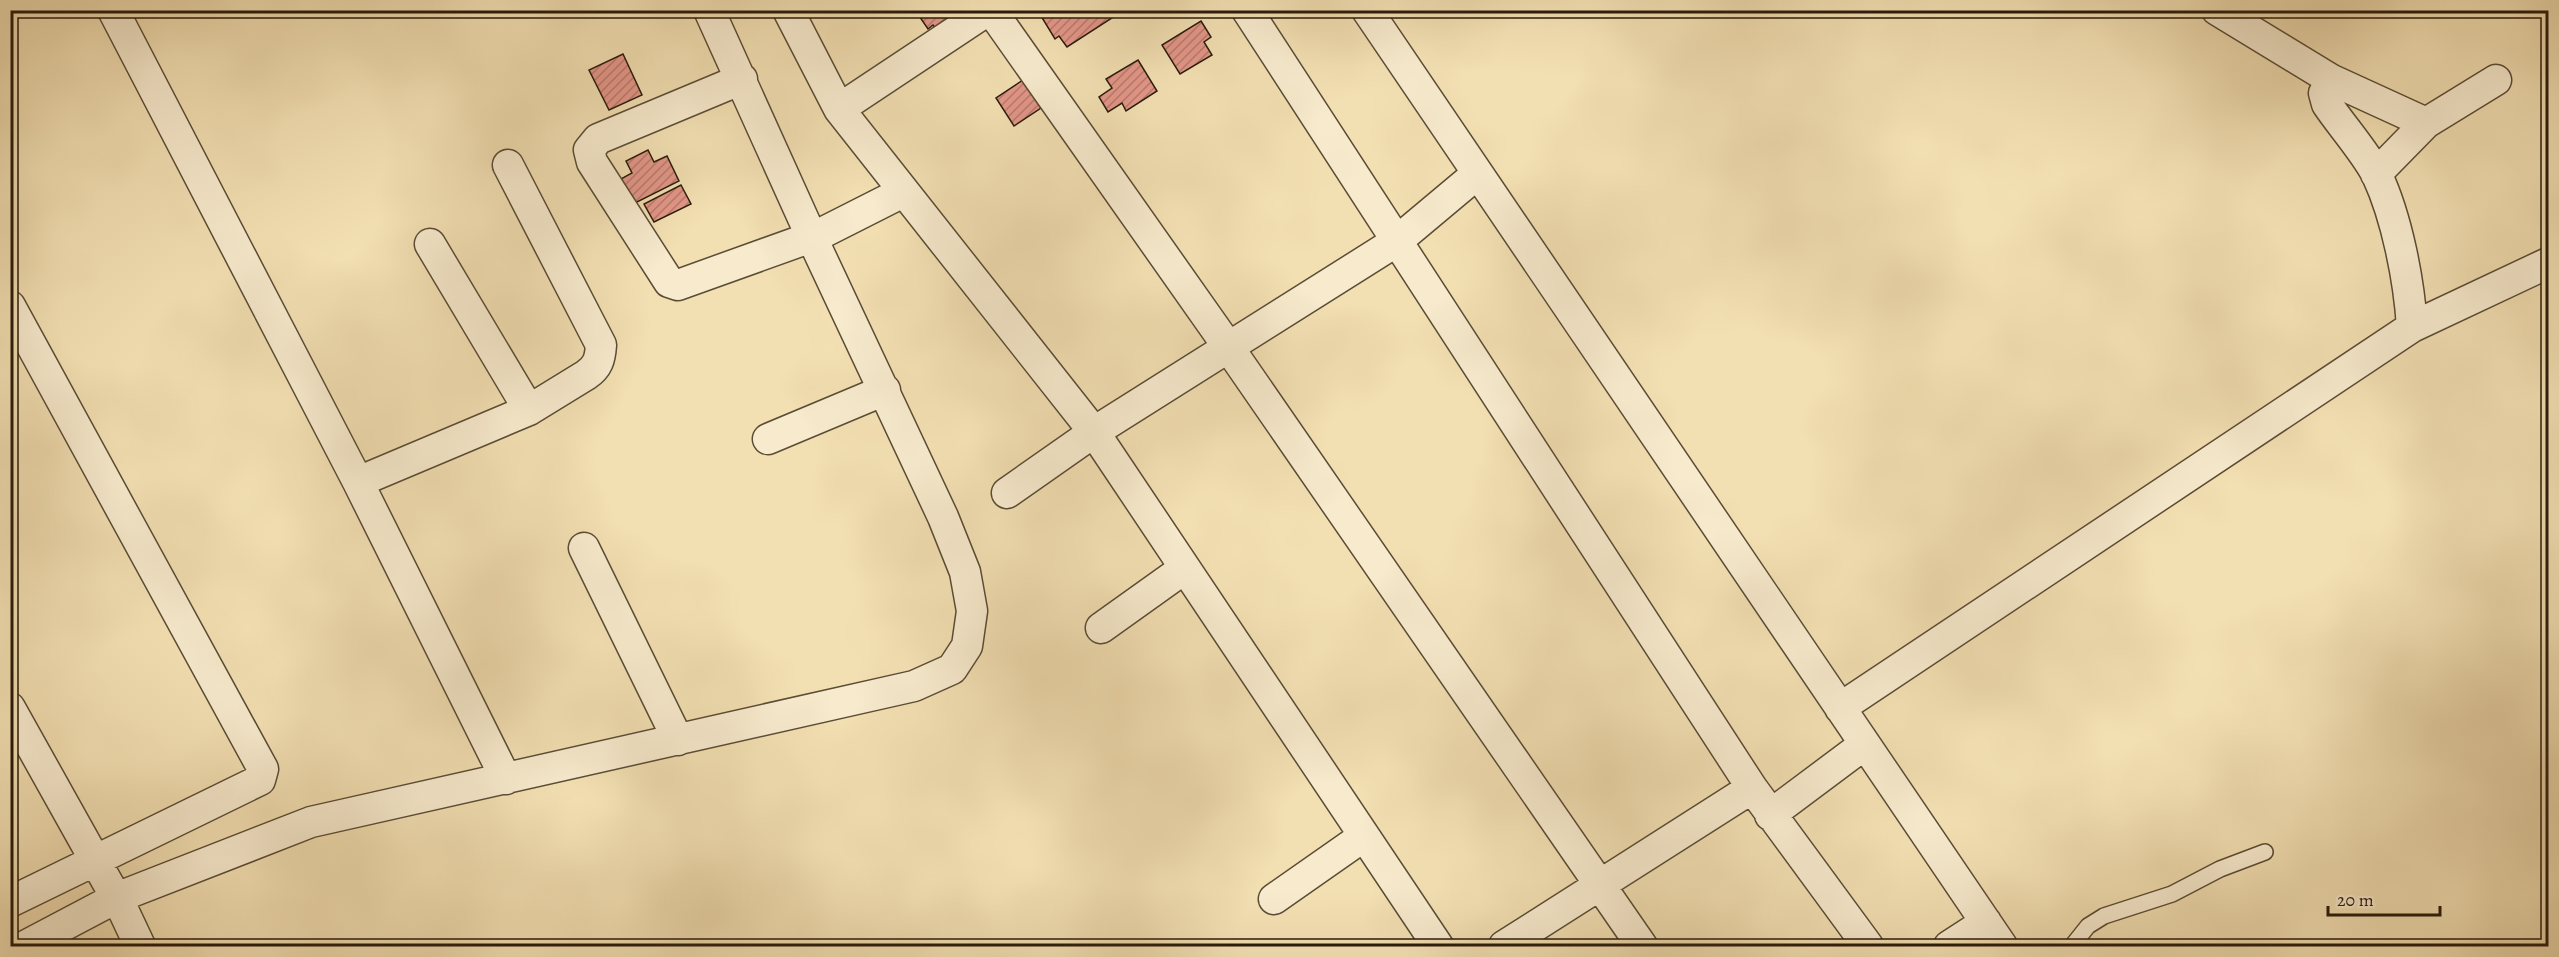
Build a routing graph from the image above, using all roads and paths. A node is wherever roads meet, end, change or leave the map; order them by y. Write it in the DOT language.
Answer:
graph roads {
  1 [pos="113,10"];
  2 [pos="709,10"];
  3 [pos="788,10"];
  4 [pos="989,10"];
  5 [pos="1247,10"];
  6 [pos="1367,10"];
  7 [pos="2217,10"];
  8 [pos="742,79"];
  9 [pos="2332,80"];
  10 [pos="2496,80"];
  11 [pos="839,109"];
  12 [pos="2426,123"];
  13 [pos="508,165"];
  14 [pos="1477,174"];
  15 [pos="2376,174"];
  16 [pos="903,192"];
  17 [pos="824,232"];
  18 [pos="1397,241"];
  19 [pos="430,243"];
  20 [pos="2548,263"];
  21 [pos="10,306"];
  22 [pos="2412,327"];
  23 [pos="1229,348"];
  24 [pos="885,390"];
  25 [pos="529,410"];
  26 [pos="1094,432"];
  27 [pos="768,439"];
  28 [pos="358,482"];
  29 [pos="1007,493"];
  30 [pos="584,548"];
  31 [pos="1185,568"];
  32 [pos="1101,627"];
  33 [pos="10,708"];
  34 [pos="1840,708"];
  35 [pos="678,740"];
  36 [pos="1865,744"];
  37 [pos="506,779"];
  38 [pos="1752,788"];
  39 [pos="1770,815"];
  40 [pos="1364,836"];
  41 [pos="2265,852"];
  42 [pos="96,861"];
  43 [pos="1600,886"];
  44 [pos="1274,899"];
  45 [pos="10,902"];
  46 [pos="120,905"];
  47 [pos="1994,934"];
  48 [pos="25,946"];
  49 [pos="140,946"];
  50 [pos="1438,946"];
  51 [pos="1504,946"];
  52 [pos="1642,946"];
  53 [pos="1868,946"];
  54 [pos="1949,946"];
  55 [pos="2072,946"];
  1 -- 28 [label="street"];
  2 -- 8 [label="street"];
  3 -- 11 [label="street"];
  4 -- 11 [label="street"];
  4 -- 23 [label="street"];
  5 -- 18 [label="street"];
  6 -- 14 [label="street"];
  7 -- 9 [label="street"];
  8 -- 17 [label="street"];
  8 -- 17 [label="street"];
  9 -- 12 [label="street"];
  9 -- 15 [label="street"];
  10 -- 12 [label="street"];
  11 -- 16 [label="street"];
  12 -- 15 [label="street"];
  13 -- 25 [label="street"];
  14 -- 18 [label="street"];
  14 -- 34 [label="street"];
  15 -- 22 [label="street"];
  16 -- 17 [label="street"];
  16 -- 26 [label="street"];
  17 -- 24 [label="street"];
  18 -- 23 [label="street"];
  18 -- 38 [label="street"];
  19 -- 25 [label="street"];
  20 -- 22 [label="street"];
  21 -- 42 [label="street"];
  22 -- 34 [label="street"];
  23 -- 26 [label="street"];
  23 -- 43 [label="street"];
  24 -- 27 [label="street"];
  24 -- 35 [label="street"];
  25 -- 28 [label="street"];
  26 -- 29 [label="street"];
  26 -- 31 [label="street"];
  28 -- 37 [label="street"];
  30 -- 35 [label="street"];
  31 -- 32 [label="street"];
  31 -- 40 [label="street"];
  33 -- 42 [label="street"];
  34 -- 36 [label="street"];
  35 -- 37 [label="street"];
  36 -- 39 [label="street"];
  36 -- 47 [label="street"];
  37 -- 46 [label="street"];
  38 -- 39 [label="street"];
  38 -- 43 [label="street"];
  39 -- 53 [label="street"];
  40 -- 44 [label="street"];
  40 -- 50 [label="street"];
  41 -- 55 [label="lane"];
  42 -- 45 [label="street"];
  42 -- 46 [label="street"];
  43 -- 51 [label="street"];
  43 -- 52 [label="street"];
  46 -- 48 [label="street"];
  46 -- 49 [label="street"];
  47 -- 54 [label="street"];
}
